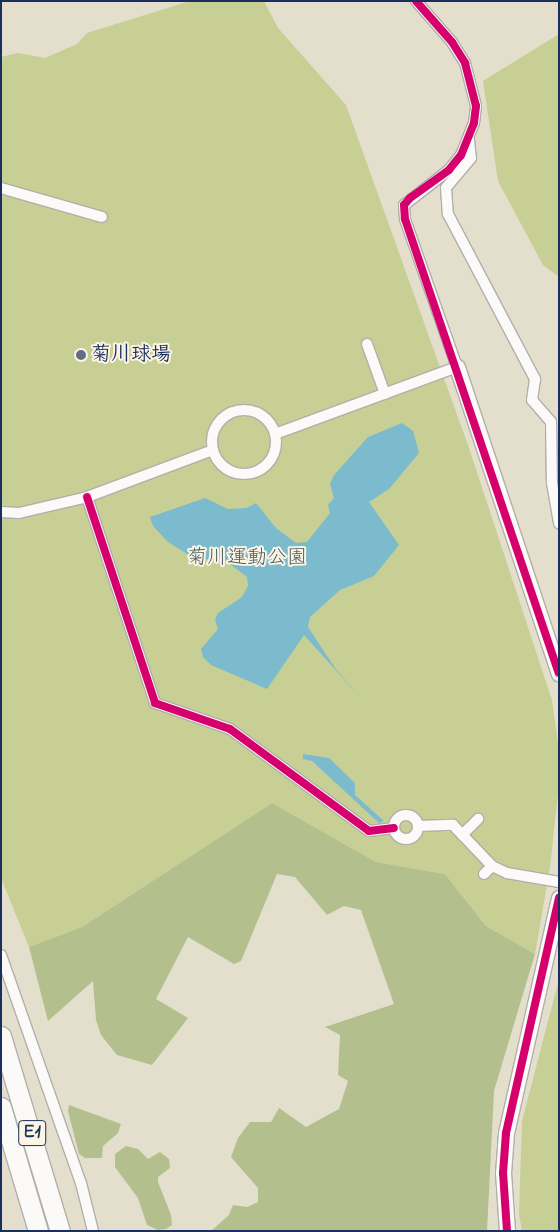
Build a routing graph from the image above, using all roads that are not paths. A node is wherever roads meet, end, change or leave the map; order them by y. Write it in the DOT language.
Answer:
graph roads {
  1 [pos="416,1"];
  2 [pos="469,140"];
  3 [pos="1,188"];
  4 [pos="102,217"];
  5 [pos="367,344"];
  6 [pos="457,367"];
  7 [pos="385,394"];
  8 [pos="275,434"];
  9 [pos="213,450"];
  10 [pos="87,497"];
  11 [pos="1,512"];
  12 [pos="559,523"];
  13 [pos="559,674"];
  14 [pos="478,819"];
  15 [pos="418,826"];
  16 [pos="394,828"];
  17 [pos="462,835"];
  18 [pos="559,882"];
  19 [pos="559,898"];
  20 [pos="1,955"];
  21 [pos="1,1036"];
  22 [pos="1,1106"];
  23 [pos="38,1231"];
  24 [pos="60,1231"];
  25 [pos="93,1231"];
  26 [pos="507,1231"];
  1 -- 2 [label="street"];
  2 -- 6 [label="street"];
  2 -- 12 [label="street"];
  3 -- 4 [label="street"];
  5 -- 7 [label="street"];
  6 -- 7 [label="street"];
  6 -- 13 [label="street"];
  7 -- 8 [label="street"];
  8 -- 9 [label="street"];
  8 -- 9 [label="street"];
  9 -- 10 [label="street"];
  10 -- 11 [label="street"];
  10 -- 16 [label="street"];
  14 -- 17 [label="street"];
  15 -- 16 [label="street"];
  15 -- 16 [label="street"];
  15 -- 17 [label="street"];
  17 -- 18 [label="street"];
  19 -- 26 [label="street"];
  20 -- 25 [label="street"];
  21 -- 24 [label="highway, E1"];
  22 -- 23 [label="highway, E1"];
}
